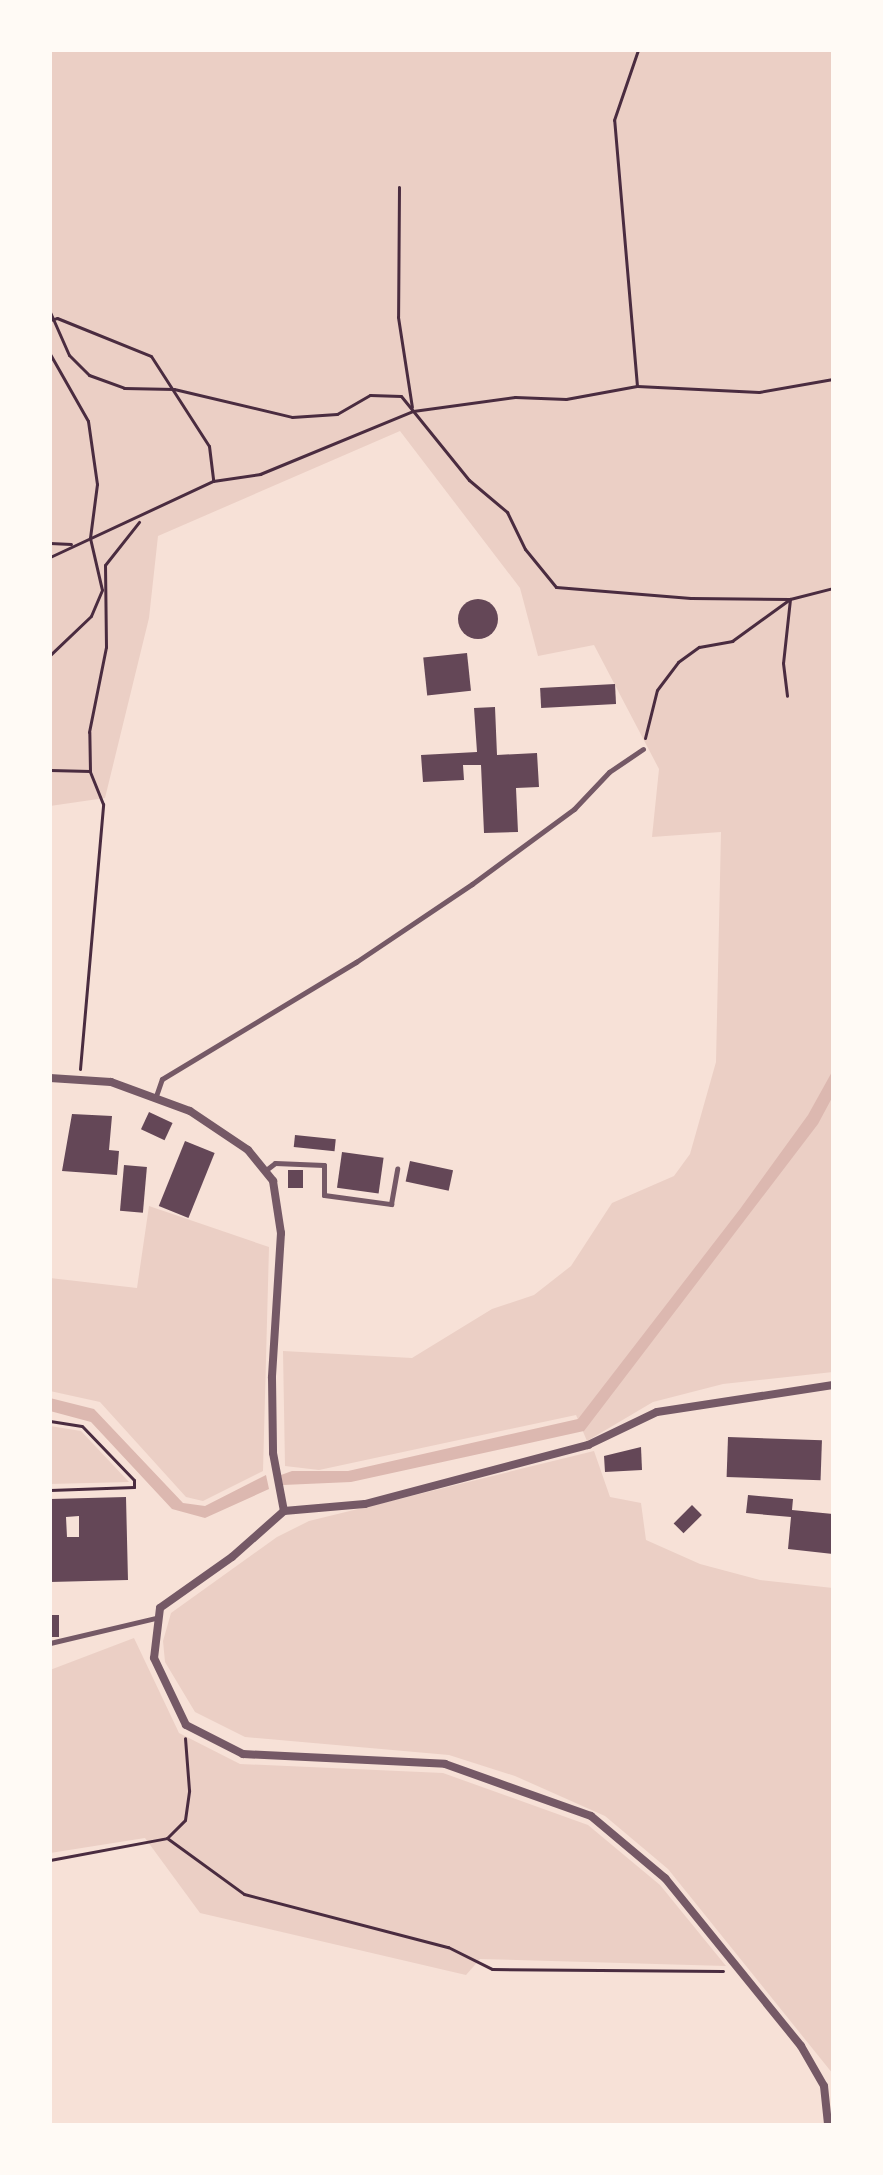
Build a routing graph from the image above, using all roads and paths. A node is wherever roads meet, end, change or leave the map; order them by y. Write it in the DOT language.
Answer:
graph roads {
  1 [pos="638,50"];
  2 [pos="399,187"];
  3 [pos="50,312"];
  4 [pos="57,318"];
  5 [pos="50,320"];
  6 [pos="50,354"];
  7 [pos="833,379"];
  8 [pos="637,386"];
  9 [pos="174,389"];
  10 [pos="413,411"];
  11 [pos="213,481"];
  12 [pos="141,519"];
  13 [pos="90,538"];
  14 [pos="50,543"];
  15 [pos="71,544"];
  16 [pos="50,557"];
  17 [pos="833,588"];
  18 [pos="790,599"];
  19 [pos="50,655"];
  20 [pos="787,696"];
  21 [pos="643,749"];
  22 [pos="50,770"];
  23 [pos="90,771"];
  24 [pos="50,1078"];
  25 [pos="79,1078"];
  26 [pos="156,1096"];
  27 [pos="397,1169"];
  28 [pos="266,1170"];
  29 [pos="833,1385"];
  30 [pos="50,1421"];
  31 [pos="50,1490"];
  32 [pos="284,1511"];
  33 [pos="156,1618"];
  34 [pos="50,1643"];
  35 [pos="186,1725"];
  36 [pos="167,1838"];
  37 [pos="50,1860"];
  38 [pos="737,1966"];
  39 [pos="828,2125"];
  1 -- 8 [label="path"];
  2 -- 10 [label="path"];
  3 -- 4 [label="path"];
  4 -- 5 [label="path"];
  4 -- 9 [label="path"];
  4 -- 9 [label="path"];
  6 -- 13 [label="path"];
  7 -- 8 [label="path"];
  8 -- 10 [label="path"];
  9 -- 10 [label="path"];
  9 -- 11 [label="path"];
  10 -- 11 [label="path"];
  10 -- 18 [label="path"];
  11 -- 12 [label="path"];
  12 -- 13 [label="path"];
  12 -- 23 [label="path"];
  13 -- 15 [label="path"];
  13 -- 19 [label="path"];
  14 -- 15 [label="path"];
  15 -- 16 [label="path"];
  17 -- 18 [label="path"];
  18 -- 20 [label="path"];
  18 -- 21 [label="path"];
  21 -- 26 [label="lane"];
  22 -- 23 [label="path"];
  23 -- 25 [label="path"];
  24 -- 25 [label="street"];
  25 -- 26 [label="street"];
  26 -- 28 [label="street"];
  27 -- 28 [label="lane"];
  28 -- 32 [label="street"];
  29 -- 32 [label="street"];
  30 -- 31 [label="path"];
  32 -- 33 [label="street"];
  33 -- 34 [label="lane"];
  33 -- 35 [label="street"];
  35 -- 36 [label="path"];
  35 -- 38 [label="street"];
  36 -- 37 [label="path"];
  36 -- 38 [label="path"];
  38 -- 39 [label="street"];
}
